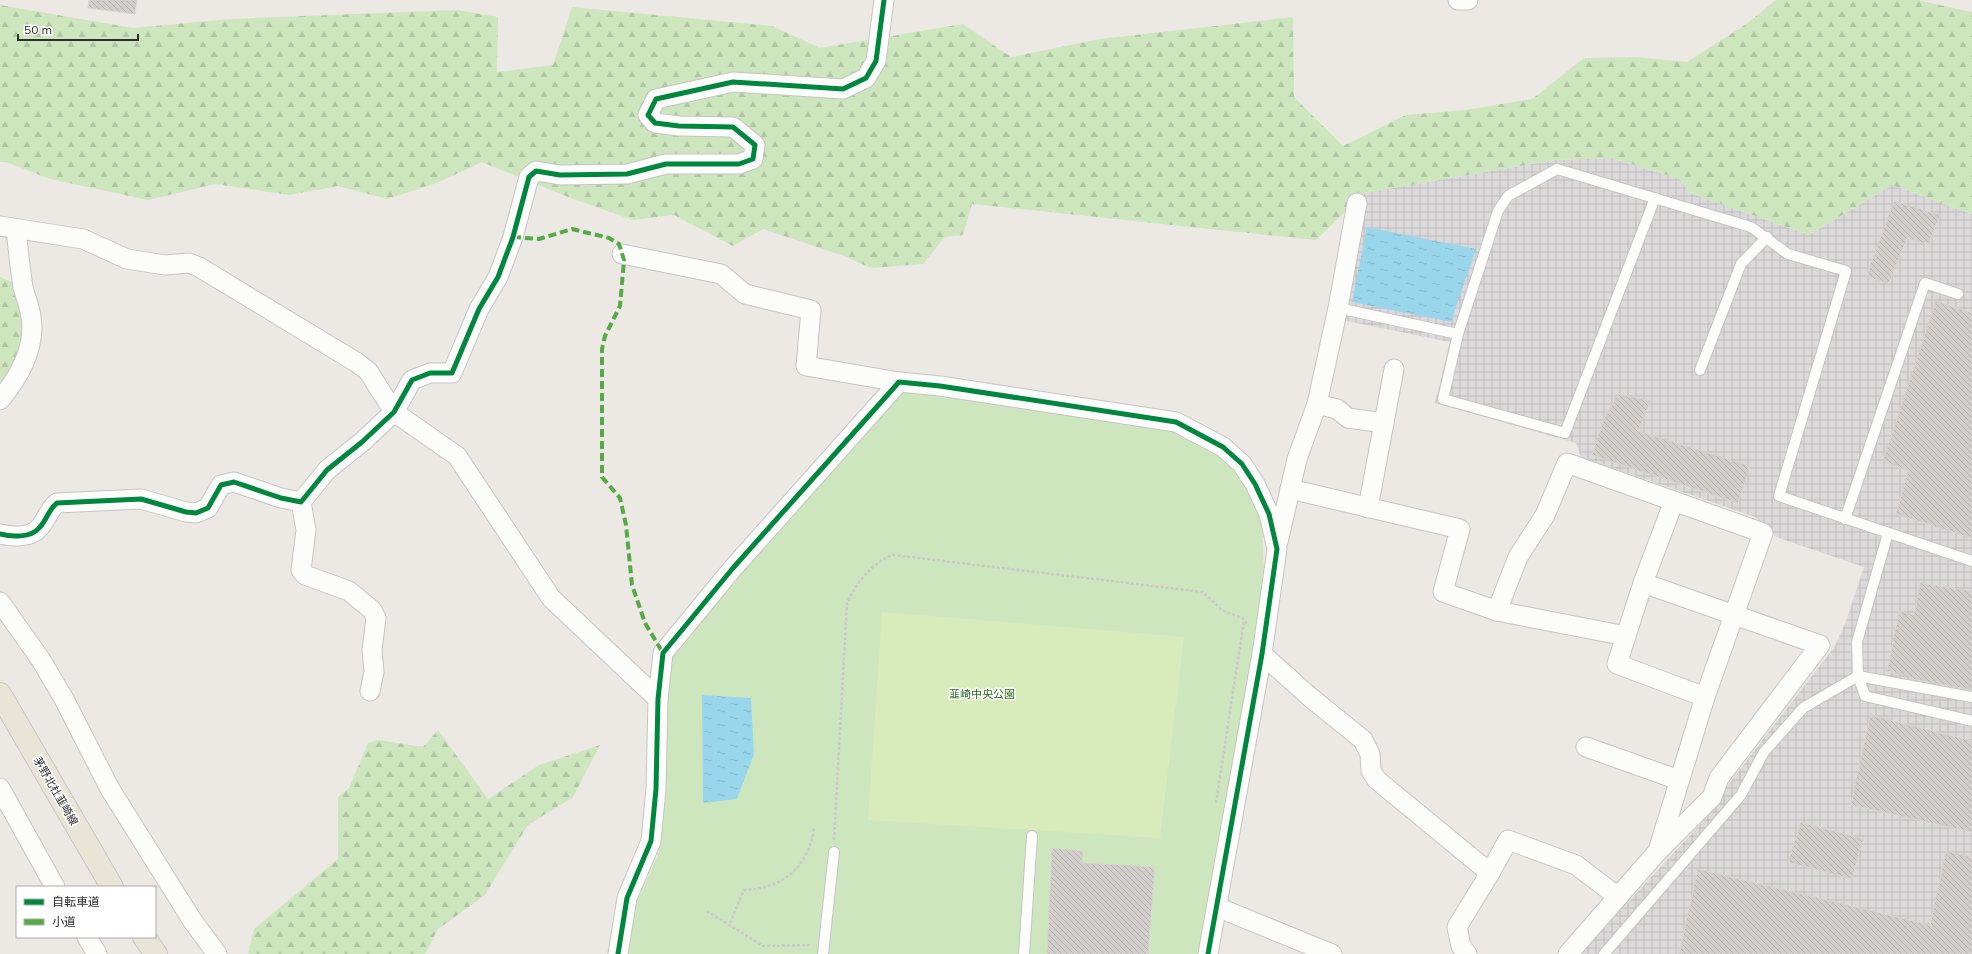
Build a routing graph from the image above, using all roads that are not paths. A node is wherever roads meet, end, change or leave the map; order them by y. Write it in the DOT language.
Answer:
graph roads {
  1 [pos="884,0"];
  2 [pos="1458,0"];
  3 [pos="1468,0"];
  4 [pos="1655,198"];
  5 [pos="1357,203"];
  6 [pos="8,228"];
  7 [pos="1767,237"];
  8 [pos="622,254"];
  9 [pos="1958,294"];
  10 [pos="1338,308"];
  11 [pos="1458,334"];
  12 [pos="1394,369"];
  13 [pos="1700,370"];
  14 [pos="877,378"];
  15 [pos="899,382"];
  16 [pos="0,400"];
  17 [pos="879,402"];
  18 [pos="1317,404"];
  19 [pos="394,412"];
  20 [pos="1384,423"];
  21 [pos="1290,489"];
  22 [pos="1674,501"];
  23 [pos="301,502"];
  24 [pos="1368,508"];
  25 [pos="1845,519"];
  26 [pos="1888,533"];
  27 [pos="0,534"];
  28 [pos="1277,549"];
  29 [pos="1972,561"];
  30 [pos="1643,583"];
  31 [pos="0,602"];
  32 [pos="1497,611"];
  33 [pos="1735,614"];
  34 [pos="1626,636"];
  35 [pos="1262,654"];
  36 [pos="1858,676"];
  37 [pos="370,691"];
  38 [pos="0,694"];
  39 [pos="1706,697"];
  40 [pos="1972,697"];
  41 [pos="658,699"];
  42 [pos="1972,721"];
  43 [pos="1586,747"];
  44 [pos="1680,780"];
  45 [pos="0,788"];
  46 [pos="1032,836"];
  47 [pos="1658,851"];
  48 [pos="834,852"];
  49 [pos="1490,873"];
  50 [pos="54,886"];
  51 [pos="111,886"];
  52 [pos="1618,897"];
  53 [pos="1217,907"];
  54 [pos="87,938"];
  55 [pos="145,938"];
  56 [pos="823,950"];
  57 [pos="97,954"];
  58 [pos="156,954"];
  59 [pos="217,954"];
  60 [pos="618,954"];
  61 [pos="1024,954"];
  62 [pos="1208,954"];
  63 [pos="1332,954"];
  64 [pos="1467,954"];
  65 [pos="1568,954"];
  66 [pos="1604,954"];
  1 -- 19 [label="street"];
  2 -- 3 [label="street"];
  4 -- 7 [label="lane"];
  4 -- 11 [label="lane"];
  4 -- 11 [label="lane"];
  5 -- 10 [label="street"];
  6 -- 16 [label="street"];
  6 -- 19 [label="street"];
  7 -- 13 [label="lane"];
  7 -- 25 [label="lane"];
  8 -- 14 [label="street"];
  9 -- 25 [label="lane"];
  10 -- 11 [label="lane"];
  10 -- 18 [label="street"];
  12 -- 20 [label="street"];
  14 -- 15 [label="street"];
  14 -- 17 [label="street"];
  15 -- 17 [label="street"];
  15 -- 28 [label="street"];
  17 -- 41 [label="street"];
  18 -- 20 [label="street"];
  18 -- 21 [label="street"];
  19 -- 23 [label="street"];
  19 -- 41 [label="street"];
  20 -- 24 [label="street"];
  21 -- 24 [label="street"];
  21 -- 28 [label="street"];
  22 -- 30 [label="street"];
  22 -- 32 [label="street"];
  22 -- 33 [label="street"];
  23 -- 27 [label="street"];
  23 -- 37 [label="street"];
  24 -- 32 [label="street"];
  25 -- 26 [label="lane"];
  26 -- 29 [label="lane"];
  26 -- 36 [label="lane"];
  28 -- 35 [label="street"];
  30 -- 33 [label="street"];
  30 -- 34 [label="street"];
  31 -- 59 [label="street"];
  32 -- 34 [label="street"];
  33 -- 39 [label="street"];
  33 -- 47 [label="street"];
  34 -- 39 [label="street"];
  35 -- 49 [label="street"];
  35 -- 53 [label="street"];
  36 -- 40 [label="lane"];
  36 -- 42 [label="lane"];
  36 -- 66 [label="lane"];
  38 -- 51 [label="main road, 茅野北杜韮崎線"];
  39 -- 44 [label="street"];
  41 -- 60 [label="street"];
  43 -- 44 [label="street"];
  44 -- 47 [label="street"];
  45 -- 50 [label="street"];
  46 -- 61 [label="lane"];
  47 -- 52 [label="street"];
  48 -- 56 [label="lane"];
  49 -- 52 [label="street"];
  49 -- 64 [label="street"];
  52 -- 65 [label="street"];
  53 -- 62 [label="street"];
  53 -- 63 [label="street"];
  54 -- 57 [label="street"];
  55 -- 58 [label="main road"];
}
